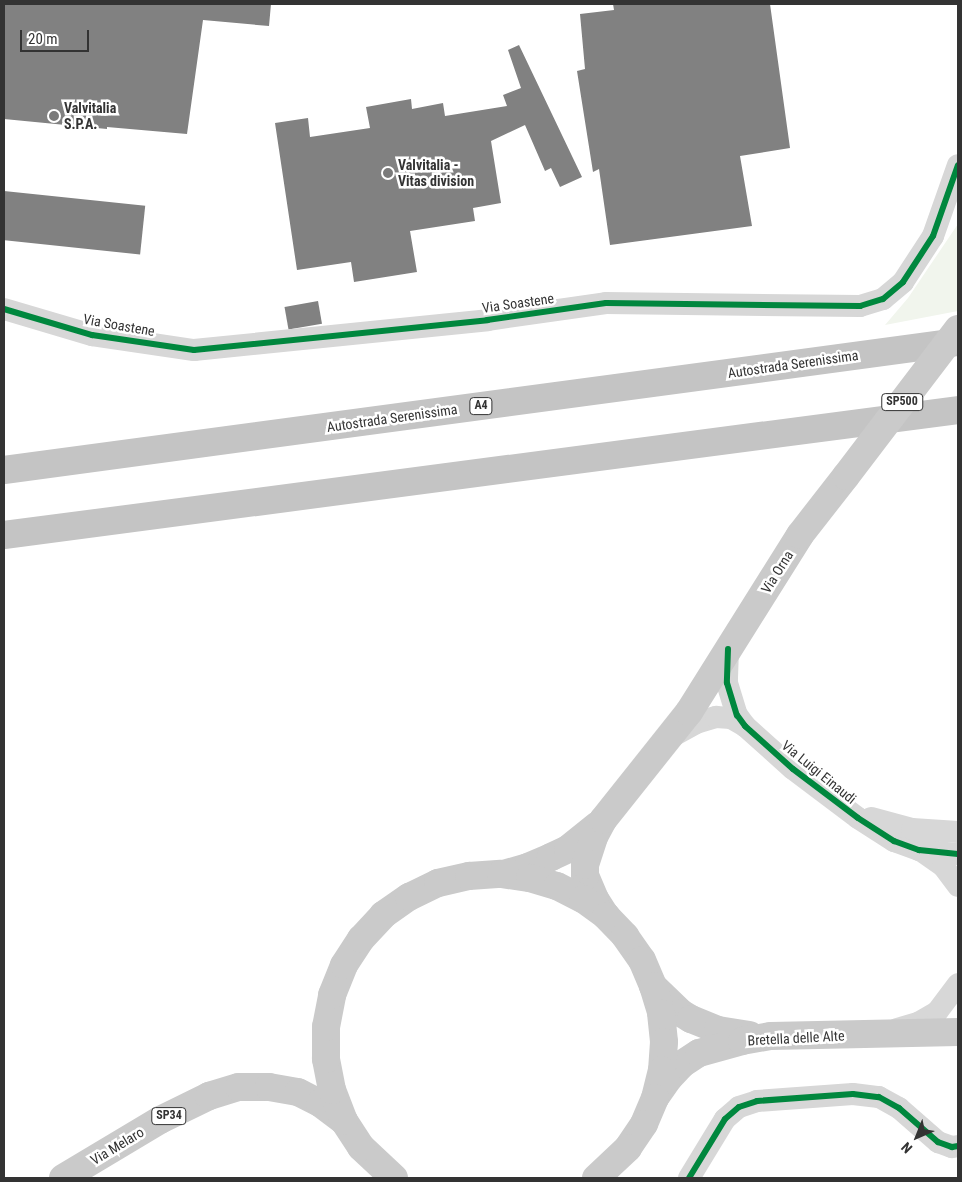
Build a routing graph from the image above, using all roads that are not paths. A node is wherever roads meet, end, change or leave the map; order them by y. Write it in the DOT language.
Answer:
graph roads {
  1 [pos="958,165"];
  2 [pos="4,309"];
  3 [pos="958,329"];
  4 [pos="958,342"];
  5 [pos="958,410"];
  6 [pos="4,470"];
  7 [pos="4,535"];
  8 [pos="728,649"];
  9 [pos="746,726"];
  10 [pos="666,741"];
  11 [pos="838,804"];
  12 [pos="603,820"];
  13 [pos="958,832"];
  14 [pos="920,850"];
  15 [pos="958,854"];
  16 [pos="502,874"];
  17 [pos="958,886"];
  18 [pos="606,916"];
  19 [pos="958,984"];
  20 [pos="654,986"];
  21 [pos="958,1032"];
  22 [pos="876,1034"];
  23 [pos="771,1036"];
  24 [pos="326,1052"];
  25 [pos="285,1090"];
  26 [pos="655,1098"];
  27 [pos="344,1120"];
  28 [pos="958,1146"];
  29 [pos="77,1174"];
  30 [pos="394,1178"];
  31 [pos="596,1178"];
  32 [pos="689,1178"];
  1 -- 2 [label="street, Via Soastene"];
  3 -- 8 [label="main road, Via Orna / SP500, bridge"];
  4 -- 6 [label="highway, Autostrada Serenissima / A4"];
  5 -- 7 [label="highway"];
  8 -- 9 [label="street, Via Luigi Einaudi"];
  8 -- 10 [label="main road, Via Orna"];
  9 -- 10 [label="street, Via Luigi Einaudi"];
  9 -- 11 [label="street, Via Luigi Einaudi"];
  10 -- 12 [label="main road, Via Orna"];
  11 -- 13 [label="street, Via Luigi Einaudi"];
  11 -- 14 [label="street, Via Luigi Einaudi"];
  12 -- 16 [label="main road, Via Orna"];
  12 -- 18 [label="main road, Via Orna"];
  14 -- 15 [label="street, Via Luigi Einaudi"];
  14 -- 17 [label="street, Via Luigi Einaudi"];
  16 -- 18 [label="main road"];
  16 -- 24 [label="main road"];
  18 -- 20 [label="main road"];
  19 -- 22 [label="street"];
  20 -- 23 [label="main road"];
  20 -- 26 [label="main road"];
  21 -- 22 [label="main road, Bretella delle Alte"];
  22 -- 23 [label="main road, Bretella delle Alte"];
  23 -- 26 [label="main road, Bretella delle Alte"];
  24 -- 25 [label="main road, Via Melaro"];
  24 -- 27 [label="main road"];
  25 -- 27 [label="main road, Via Melaro / SP34"];
  25 -- 29 [label="main road, Via Melaro / SP34"];
  26 -- 31 [label="main road"];
  27 -- 30 [label="main road"];
  28 -- 32 [label="street"];
}
